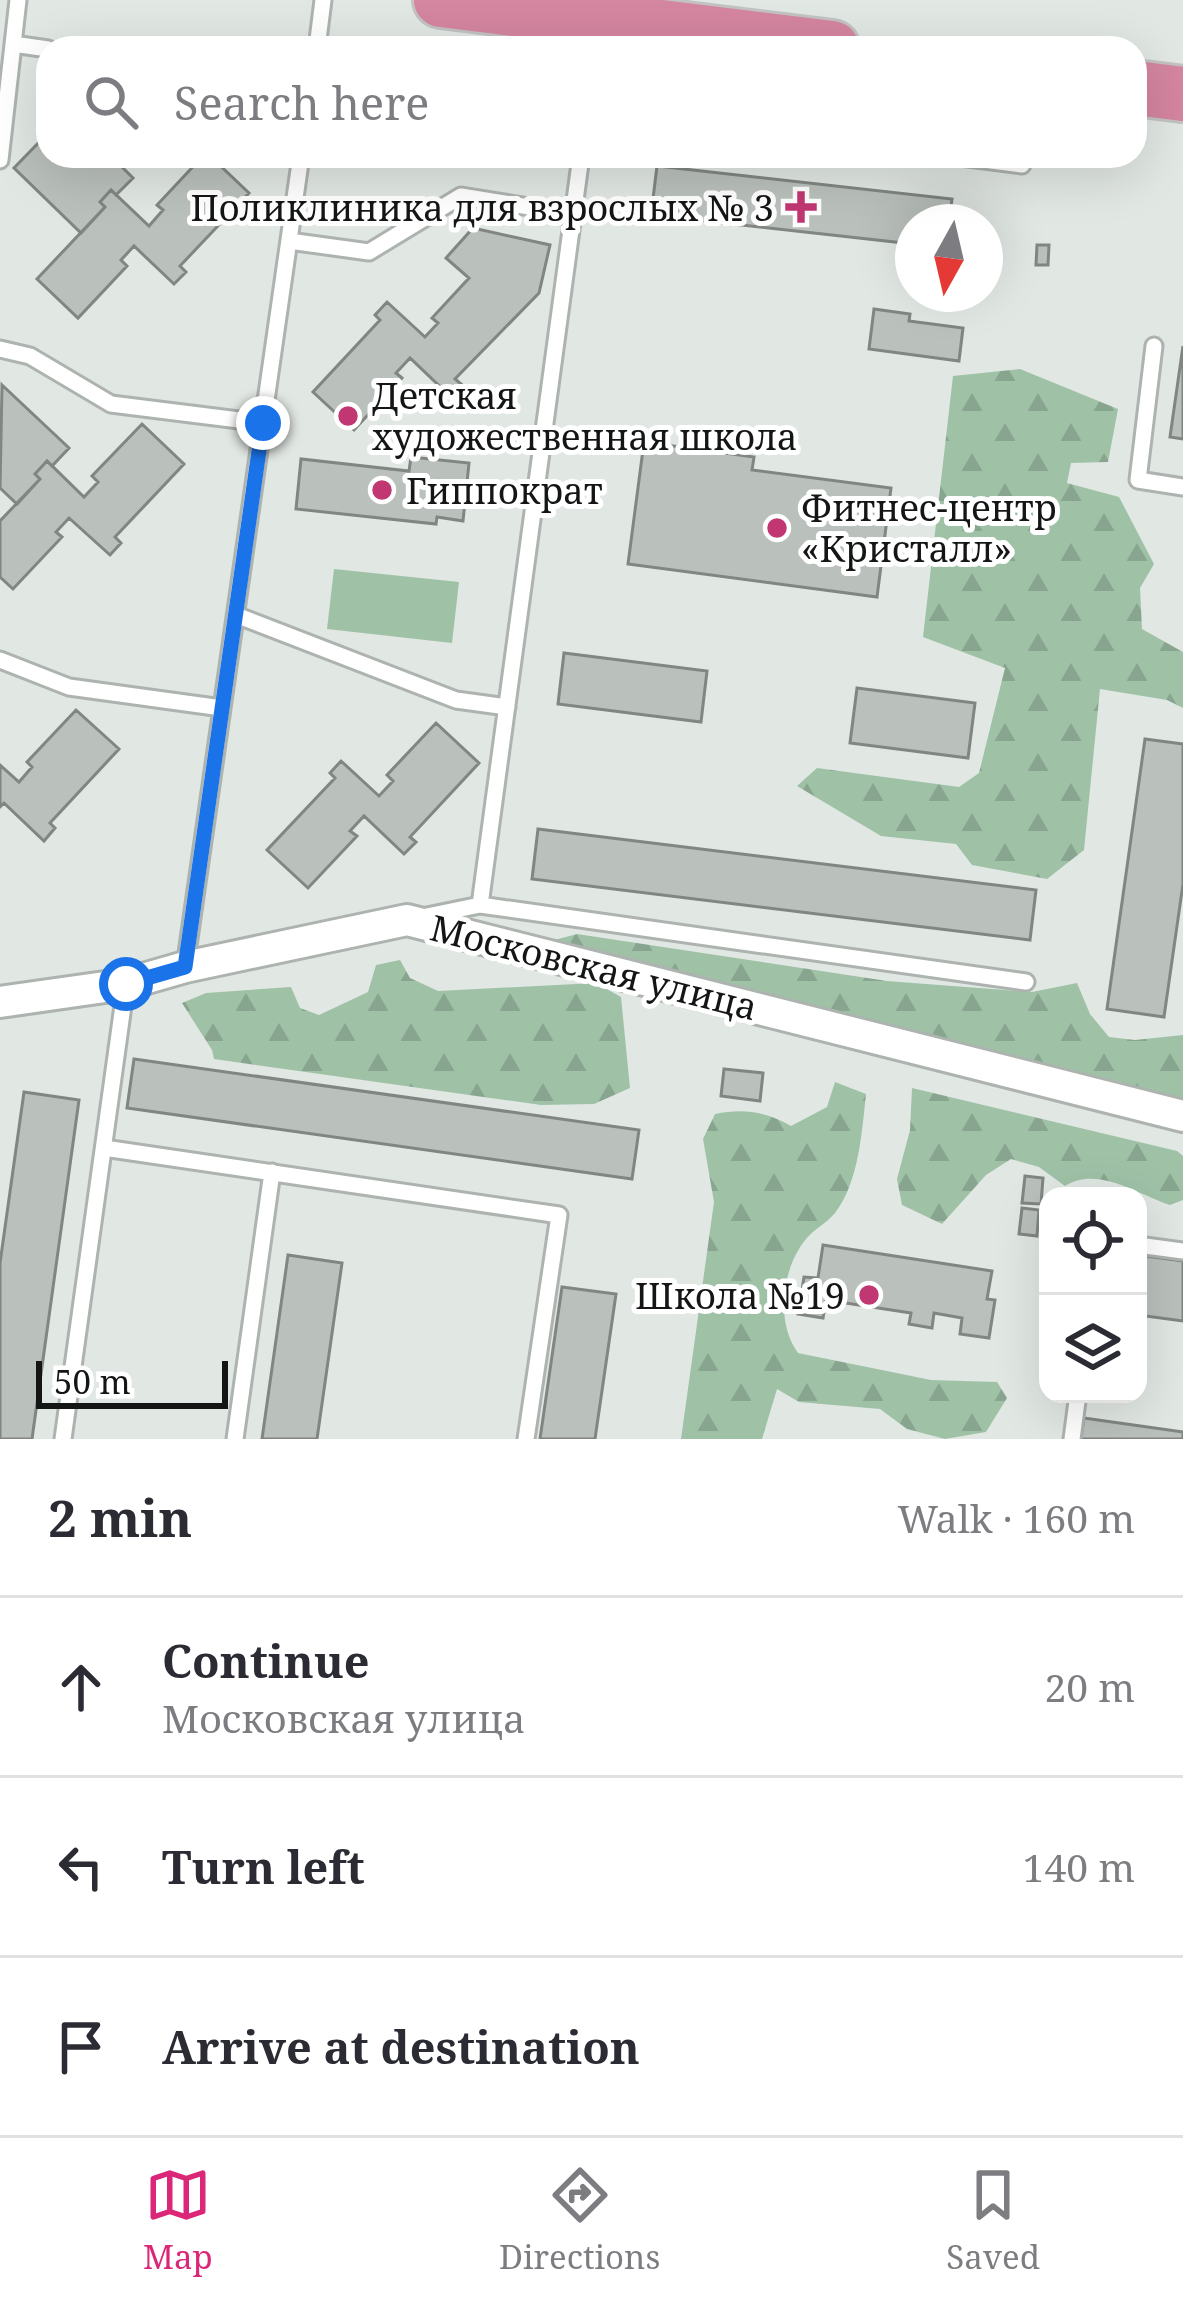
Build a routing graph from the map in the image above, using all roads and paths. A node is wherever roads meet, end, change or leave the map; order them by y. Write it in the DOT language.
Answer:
graph roads {
  1 [pos="18,0"];
  2 [pos="323,0"];
  3 [pos="441,0"];
  4 [pos="318,36"];
  5 [pos="706,36"];
  6 [pos="13,44"];
  7 [pos="36,47"];
  8 [pos="1147,90"];
  9 [pos="1183,94"];
  10 [pos="0,160"];
  11 [pos="299,168"];
  12 [pos="579,168"];
  13 [pos="573,214"];
  14 [pos="289,242"];
  15 [pos="1154,346"];
  16 [pos="0,349"];
  17 [pos="263,423"];
  18 [pos="1183,487"];
  19 [pos="236,615"];
  20 [pos="0,660"];
  21 [pos="222,707"];
  22 [pos="507,707"];
  23 [pos="480,905"];
  24 [pos="407,920"];
  25 [pos="185,967"];
  26 [pos="1026,982"];
  27 [pos="126,984"];
  28 [pos="0,1002"];
  29 [pos="1183,1116"];
  30 [pos="104,1148"];
  31 [pos="272,1172"];
  32 [pos="1147,1246"];
  33 [pos="1183,1251"];
  34 [pos="1077,1403"];
  35 [pos="63,1439"];
  36 [pos="235,1439"];
  37 [pos="526,1439"];
  38 [pos="1072,1439"];
  1 -- 6 [label="lane"];
  2 -- 4 [label="lane"];
  3 -- 5 [label="highway"];
  6 -- 7 [label="lane"];
  6 -- 10 [label="lane"];
  8 -- 9 [label="highway"];
  11 -- 14 [label="lane"];
  12 -- 13 [label="lane"];
  13 -- 14 [label="lane"];
  13 -- 22 [label="lane"];
  14 -- 17 [label="lane"];
  15 -- 18 [label="lane"];
  16 -- 17 [label="lane"];
  17 -- 19 [label="lane"];
  19 -- 21 [label="lane"];
  19 -- 22 [label="lane"];
  20 -- 21 [label="lane"];
  21 -- 25 [label="lane"];
  22 -- 23 [label="lane"];
  23 -- 24 [label="lane"];
  23 -- 26 [label="lane"];
  24 -- 25 [label="street, Московская улица"];
  24 -- 29 [label="street, Московская улица"];
  25 -- 27 [label="street, Московская улица"];
  27 -- 28 [label="street, Московская улица"];
  27 -- 30 [label="lane"];
  30 -- 31 [label="lane"];
  30 -- 35 [label="lane"];
  31 -- 36 [label="lane"];
  31 -- 37 [label="lane"];
  32 -- 33 [label="lane"];
  34 -- 38 [label="lane"];
}
